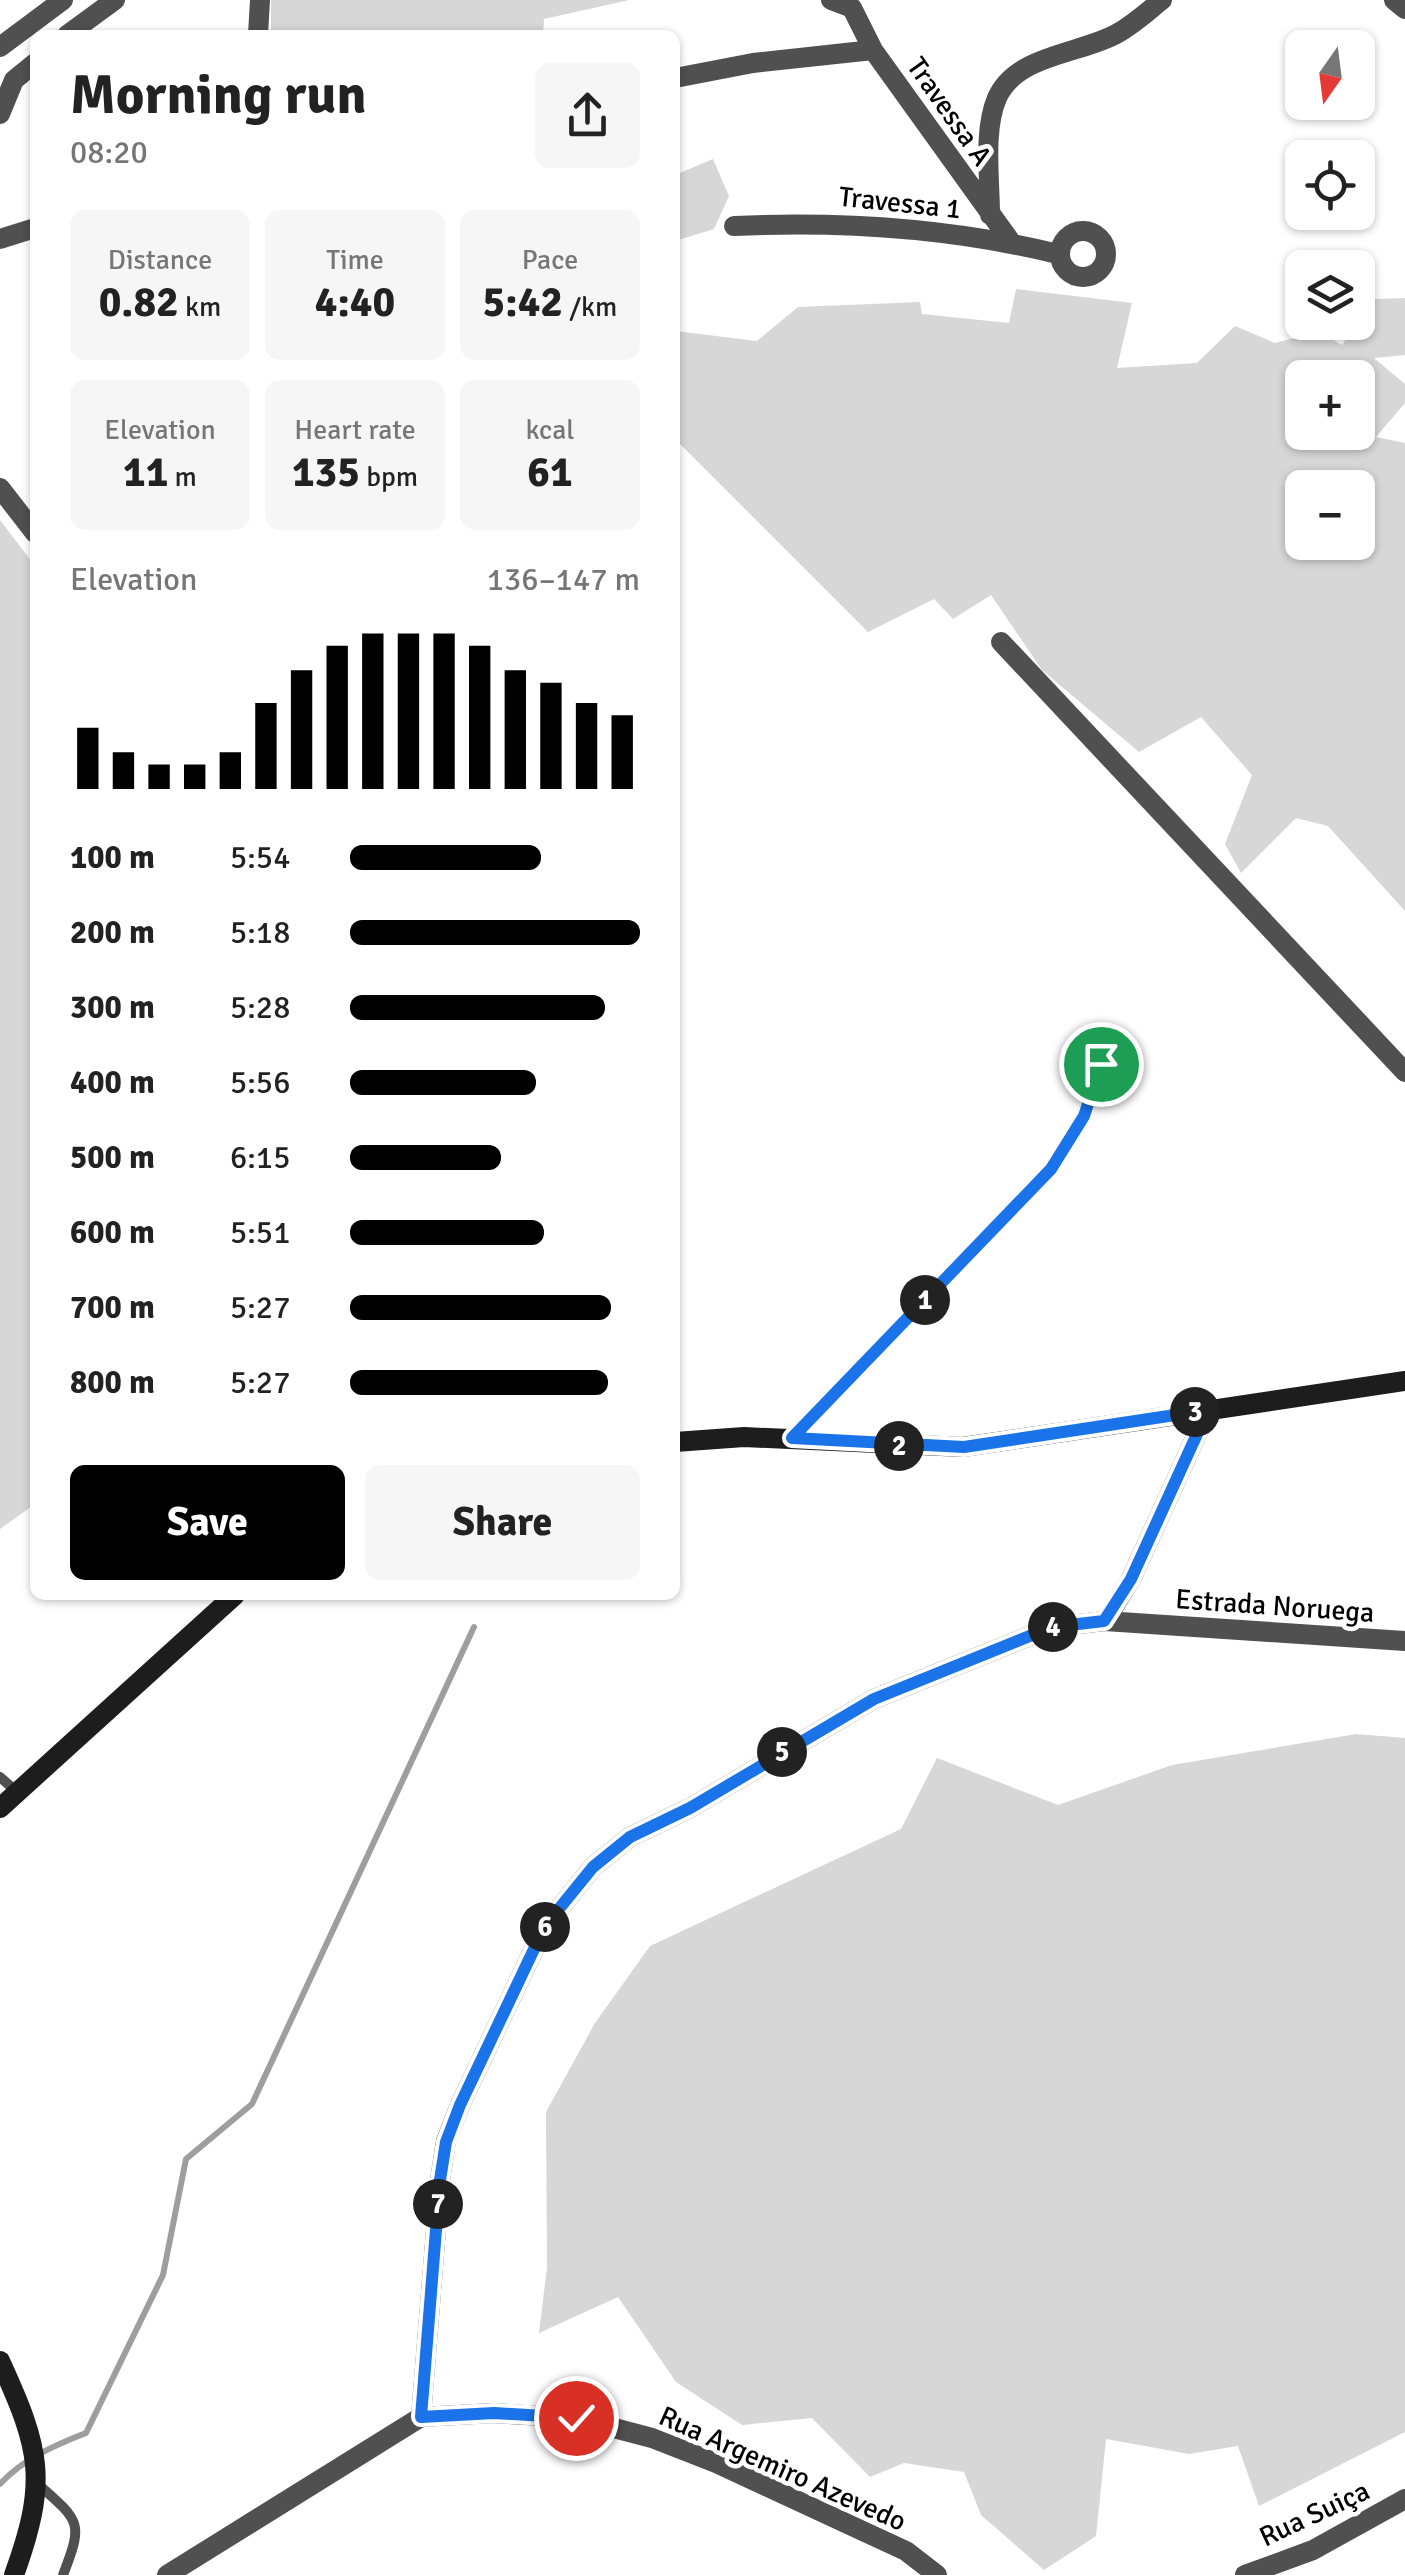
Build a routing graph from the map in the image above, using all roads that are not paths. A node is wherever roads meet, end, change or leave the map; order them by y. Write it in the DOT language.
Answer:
graph roads {
  1 [pos="63,0"];
  2 [pos="115,0"];
  3 [pos="260,0"];
  4 [pos="830,0"];
  5 [pos="1162,0"];
  6 [pos="1394,0"];
  7 [pos="853,4"];
  8 [pos="1405,9"];
  9 [pos="74,30"];
  10 [pos="258,30"];
  11 [pos="0,47"];
  12 [pos="873,50"];
  13 [pos="30,66"];
  14 [pos="680,77"];
  15 [pos="0,114"];
  16 [pos="990,215"];
  17 [pos="734,226"];
  18 [pos="30,230"];
  19 [pos="0,239"];
  20 [pos="1010,242"];
  21 [pos="1058,254"];
  22 [pos="0,488"];
  23 [pos="30,526"];
  24 [pos="1001,642"];
  25 [pos="1101,1064"];
  26 [pos="1405,1072"];
  27 [pos="1405,1381"];
  28 [pos="1208,1410"];
  29 [pos="792,1438"];
  30 [pos="680,1442"];
  31 [pos="229,1600"];
  32 [pos="1104,1621"];
  33 [pos="1405,1642"];
  34 [pos="0,1776"];
  35 [pos="17,1792"];
  36 [pos="0,1808"];
  37 [pos="0,2361"];
  38 [pos="421,2417"];
  39 [pos="38,2474"];
  40 [pos="1405,2499"];
  41 [pos="14,2575"];
  42 [pos="63,2575"];
  43 [pos="167,2575"];
  44 [pos="937,2575"];
  45 [pos="1245,2575"];
  1 -- 11 [label="street"];
  2 -- 9 [label="street"];
  3 -- 10 [label="street"];
  4 -- 7 [label="street, Travessa A"];
  5 -- 16 [label="street"];
  6 -- 8 [label="street"];
  7 -- 12 [label="street, Travessa A"];
  12 -- 14 [label="street"];
  12 -- 16 [label="street, Travessa A"];
  13 -- 15 [label="street"];
  16 -- 20 [label="street, Travessa A"];
  17 -- 20 [label="street, Travessa 1"];
  18 -- 19 [label="street"];
  20 -- 21 [label="street, Travessa 1"];
  22 -- 23 [label="street"];
  24 -- 26 [label="street"];
  25 -- 29 [label="lane"];
  27 -- 28 [label="main road"];
  28 -- 29 [label="main road"];
  28 -- 32 [label="street"];
  29 -- 30 [label="main road"];
  31 -- 35 [label="main road"];
  32 -- 33 [label="street, Estrada Noruega"];
  32 -- 38 [label="street, Estrada Noruega"];
  34 -- 35 [label="lane"];
  35 -- 36 [label="main road"];
  37 -- 39 [label="main road"];
  38 -- 43 [label="street, Rua Argemiro Azevedo"];
  38 -- 44 [label="street, Rua Argemiro Azevedo"];
  39 -- 41 [label="main road"];
  39 -- 42 [label="lane"];
  40 -- 45 [label="street, Rua Suiça"];
}
